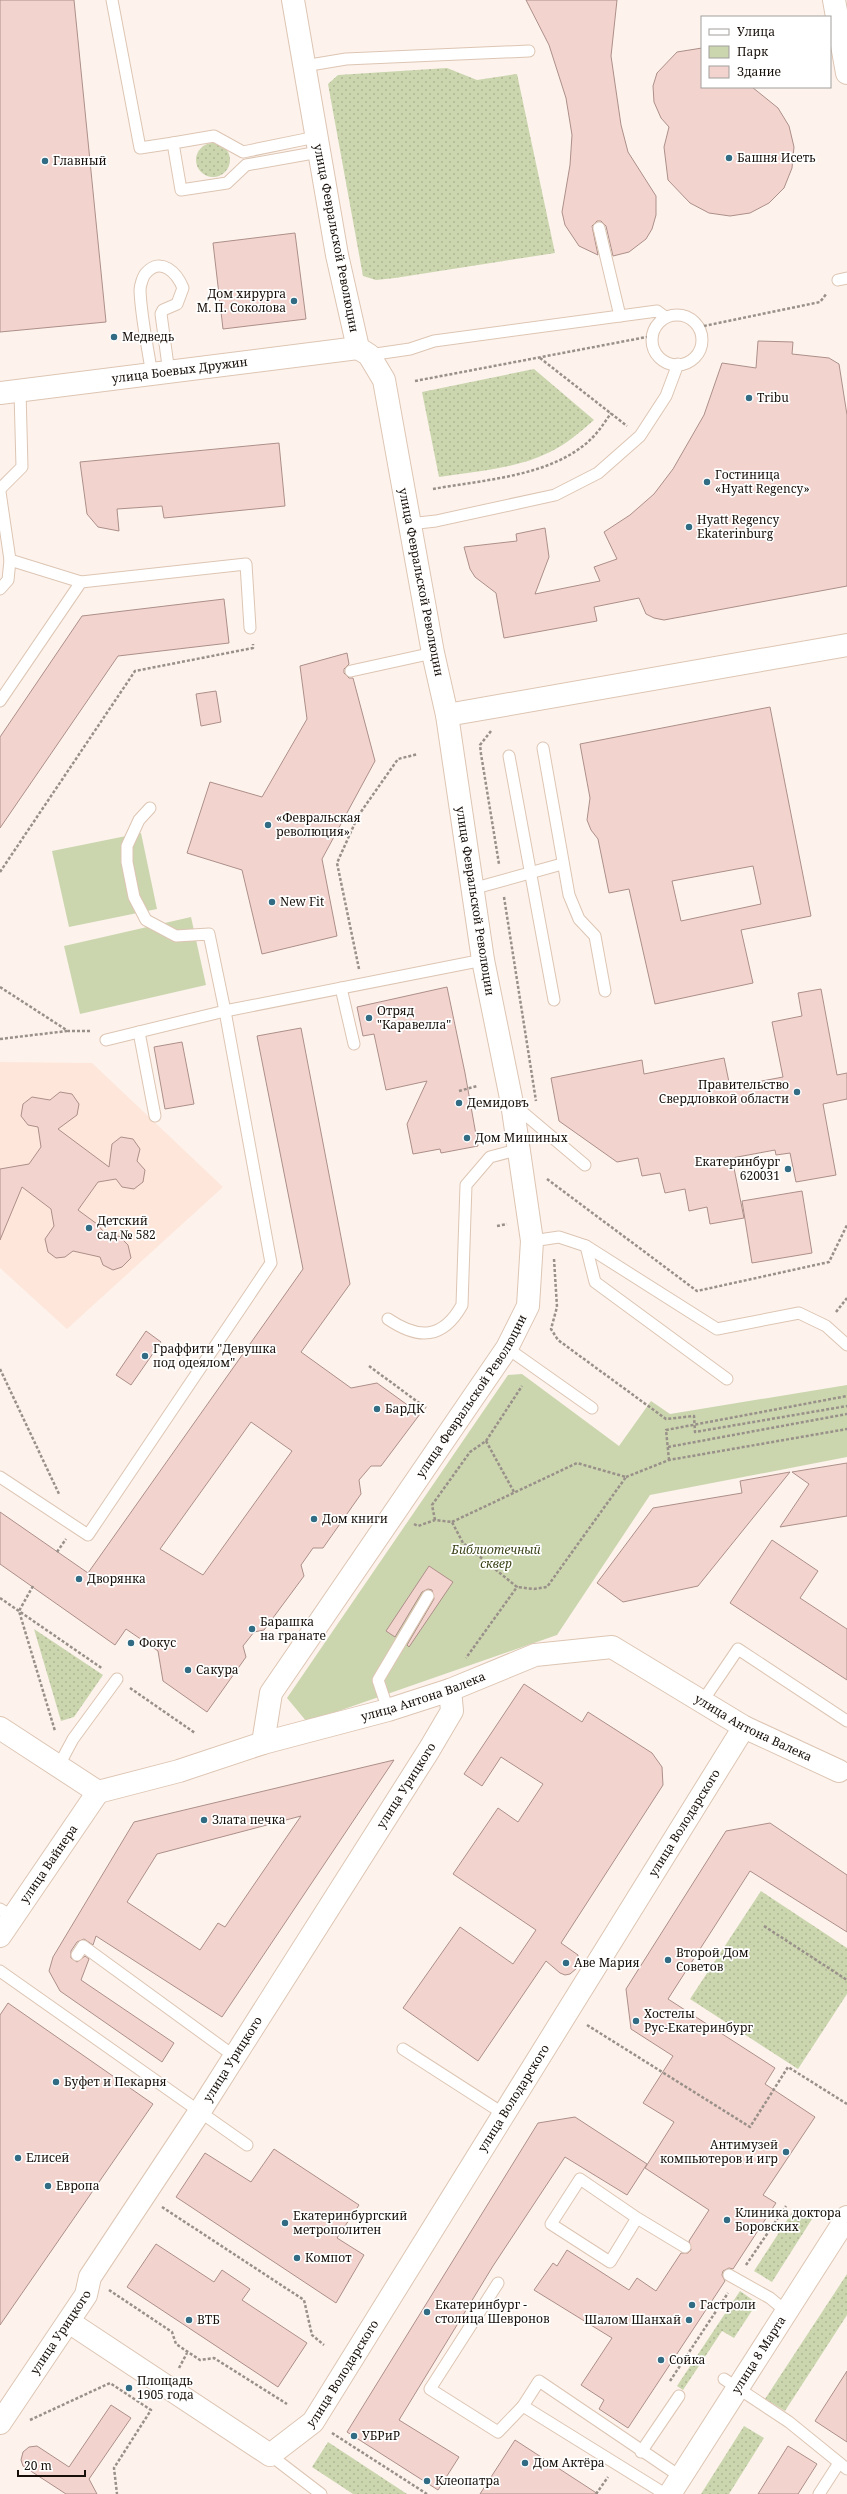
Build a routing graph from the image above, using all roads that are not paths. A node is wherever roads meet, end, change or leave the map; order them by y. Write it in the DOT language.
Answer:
graph roads {
  1 [pos="112,0"];
  2 [pos="293,0"];
  3 [pos="834,0"];
  4 [pos="529,51"];
  5 [pos="304,66"];
  6 [pos="847,73"];
  7 [pos="174,143"];
  8 [pos="318,145"];
  9 [pos="599,228"];
  10 [pos="620,316"];
  11 [pos="665,317"];
  12 [pos="364,351"];
  13 [pos="678,364"];
  14 [pos="160,374"];
  15 [pos="10,393"];
  16 [pos="0,489"];
  17 [pos="0,492"];
  18 [pos="409,524"];
  19 [pos="10,560"];
  20 [pos="81,582"];
  21 [pos="0,589"];
  22 [pos="250,628"];
  23 [pos="847,646"];
  24 [pos="433,653"];
  25 [pos="351,671"];
  26 [pos="0,701"];
  27 [pos="448,715"];
  28 [pos="543,748"];
  29 [pos="509,756"];
  30 [pos="150,808"];
  31 [pos="562,864"];
  32 [pos="529,874"];
  33 [pos="472,889"];
  34 [pos="483,960"];
  35 [pos="341,988"];
  36 [pos="605,991"];
  37 [pos="554,1000"];
  38 [pos="225,1011"];
  39 [pos="139,1032"];
  40 [pos="106,1040"];
  41 [pos="354,1044"];
  42 [pos="512,1103"];
  43 [pos="155,1116"];
  44 [pos="520,1149"];
  45 [pos="585,1165"];
  46 [pos="532,1241"];
  47 [pos="586,1246"];
  48 [pos="388,1319"];
  49 [pos="847,1345"];
  50 [pos="507,1348"];
  51 [pos="727,1379"];
  52 [pos="592,1408"];
  53 [pos="0,1478"];
  54 [pos="428,1596"];
  55 [pos="117,1679"];
  56 [pos="450,1690"];
  57 [pos="702,1702"];
  58 [pos="388,1710"];
  59 [pos="847,1721"];
  60 [pos="744,1727"];
  61 [pos="0,1728"];
  62 [pos="263,1743"];
  63 [pos="58,1767"];
  64 [pos="843,1774"];
  65 [pos="98,1792"];
  66 [pos="6,1913"];
  67 [pos="0,1936"];
  68 [pos="77,1955"];
  69 [pos="0,1971"];
  70 [pos="403,2049"];
  71 [pos="234,2056"];
  72 [pos="200,2111"];
  73 [pos="504,2114"];
  74 [pos="248,2145"];
  75 [pos="847,2217"];
  76 [pos="638,2218"];
  77 [pos="685,2247"];
  78 [pos="729,2275"];
  79 [pos="498,2283"];
  80 [pos="787,2312"];
  81 [pos="69,2322"];
  82 [pos="730,2384"];
  83 [pos="679,2396"];
  84 [pos="523,2406"];
  85 [pos="0,2423"];
  86 [pos="641,2452"];
  87 [pos="270,2455"];
  88 [pos="843,2466"];
  89 [pos="676,2486"];
  90 [pos="321,2494"];
  91 [pos="665,2494"];
  92 [pos="819,2494"];
  1 -- 7 [label="lane"];
  2 -- 5 [label="street, улица Февральской Революции"];
  3 -- 6 [label="street"];
  4 -- 5 [label="lane"];
  5 -- 8 [label="street, улица Февральской Революции"];
  7 -- 8 [label="lane"];
  7 -- 8 [label="lane"];
  8 -- 12 [label="street, улица Февральской Революции"];
  9 -- 10 [label="lane"];
  10 -- 11 [label="lane"];
  10 -- 12 [label="lane"];
  11 -- 13 [label="lane"];
  11 -- 13 [label="lane"];
  12 -- 14 [label="street, улица Боевых Дружин"];
  12 -- 18 [label="street, улица Февральской Революции"];
  13 -- 18 [label="lane"];
  14 -- 14 [label="lane"];
  14 -- 15 [label="street, улица Боевых Дружин"];
  15 -- 16 [label="lane"];
  17 -- 19 [label="lane"];
  18 -- 24 [label="street, улица Февральской Революции"];
  19 -- 20 [label="lane"];
  19 -- 21 [label="lane"];
  20 -- 22 [label="lane"];
  20 -- 26 [label="lane"];
  23 -- 27 [label="street"];
  24 -- 25 [label="lane"];
  24 -- 27 [label="street, улица Февральской Революции"];
  27 -- 33 [label="street, улица Февральской Революции"];
  28 -- 31 [label="lane"];
  29 -- 32 [label="lane"];
  30 -- 38 [label="lane"];
  31 -- 32 [label="lane"];
  31 -- 36 [label="lane"];
  32 -- 33 [label="lane"];
  32 -- 37 [label="lane"];
  33 -- 34 [label="street, улица Февральской Революции"];
  34 -- 35 [label="lane"];
  34 -- 42 [label="street, улица Февральской Революции"];
  35 -- 38 [label="lane"];
  35 -- 41 [label="lane"];
  38 -- 39 [label="lane"];
  38 -- 53 [label="lane"];
  39 -- 40 [label="lane"];
  39 -- 43 [label="lane"];
  42 -- 44 [label="street, улица Февральской Революции"];
  42 -- 45 [label="lane"];
  44 -- 46 [label="street, улица Февральской Революции"];
  44 -- 48 [label="lane"];
  46 -- 47 [label="lane"];
  46 -- 50 [label="street, улица Февральской Революции"];
  47 -- 49 [label="lane"];
  47 -- 51 [label="lane"];
  50 -- 52 [label="lane"];
  50 -- 62 [label="street, улица Февральской Революции"];
  54 -- 58 [label="lane"];
  55 -- 63 [label="lane"];
  56 -- 57 [label="street, улица Антона Валека"];
  56 -- 58 [label="street, улица Антона Валека"];
  56 -- 71 [label="street, улица Урицкого"];
  57 -- 59 [label="lane"];
  57 -- 60 [label="street, улица Антона Валека"];
  58 -- 62 [label="street, улица Антона Валека"];
  60 -- 64 [label="street, улица Антона Валека"];
  60 -- 73 [label="street, улица Володарского"];
  61 -- 63 [label="street"];
  62 -- 65 [label="street, улица Антона Валека"];
  63 -- 65 [label="street"];
  65 -- 66 [label="street, улица Вайнера"];
  66 -- 67 [label="street, улица Вайнера"];
  68 -- 71 [label="lane"];
  69 -- 72 [label="lane"];
  70 -- 73 [label="lane"];
  71 -- 72 [label="street, улица Урицкого"];
  72 -- 74 [label="lane"];
  72 -- 81 [label="street, улица Урицкого"];
  73 -- 87 [label="street, улица Володарского"];
  75 -- 80 [label="street, улица 8 Марта"];
  76 -- 76 [label="lane"];
  76 -- 77 [label="lane"];
  78 -- 80 [label="lane"];
  79 -- 84 [label="lane"];
  80 -- 82 [label="street, улица 8 Марта"];
  81 -- 85 [label="street, улица Урицкого"];
  81 -- 87 [label="street"];
  82 -- 88 [label="lane"];
  82 -- 89 [label="street, улица 8 Марта"];
  83 -- 86 [label="lane"];
  84 -- 86 [label="lane"];
  84 -- 91 [label="lane"];
  86 -- 89 [label="lane"];
  87 -- 90 [label="lane"];
  88 -- 92 [label="lane"];
}
